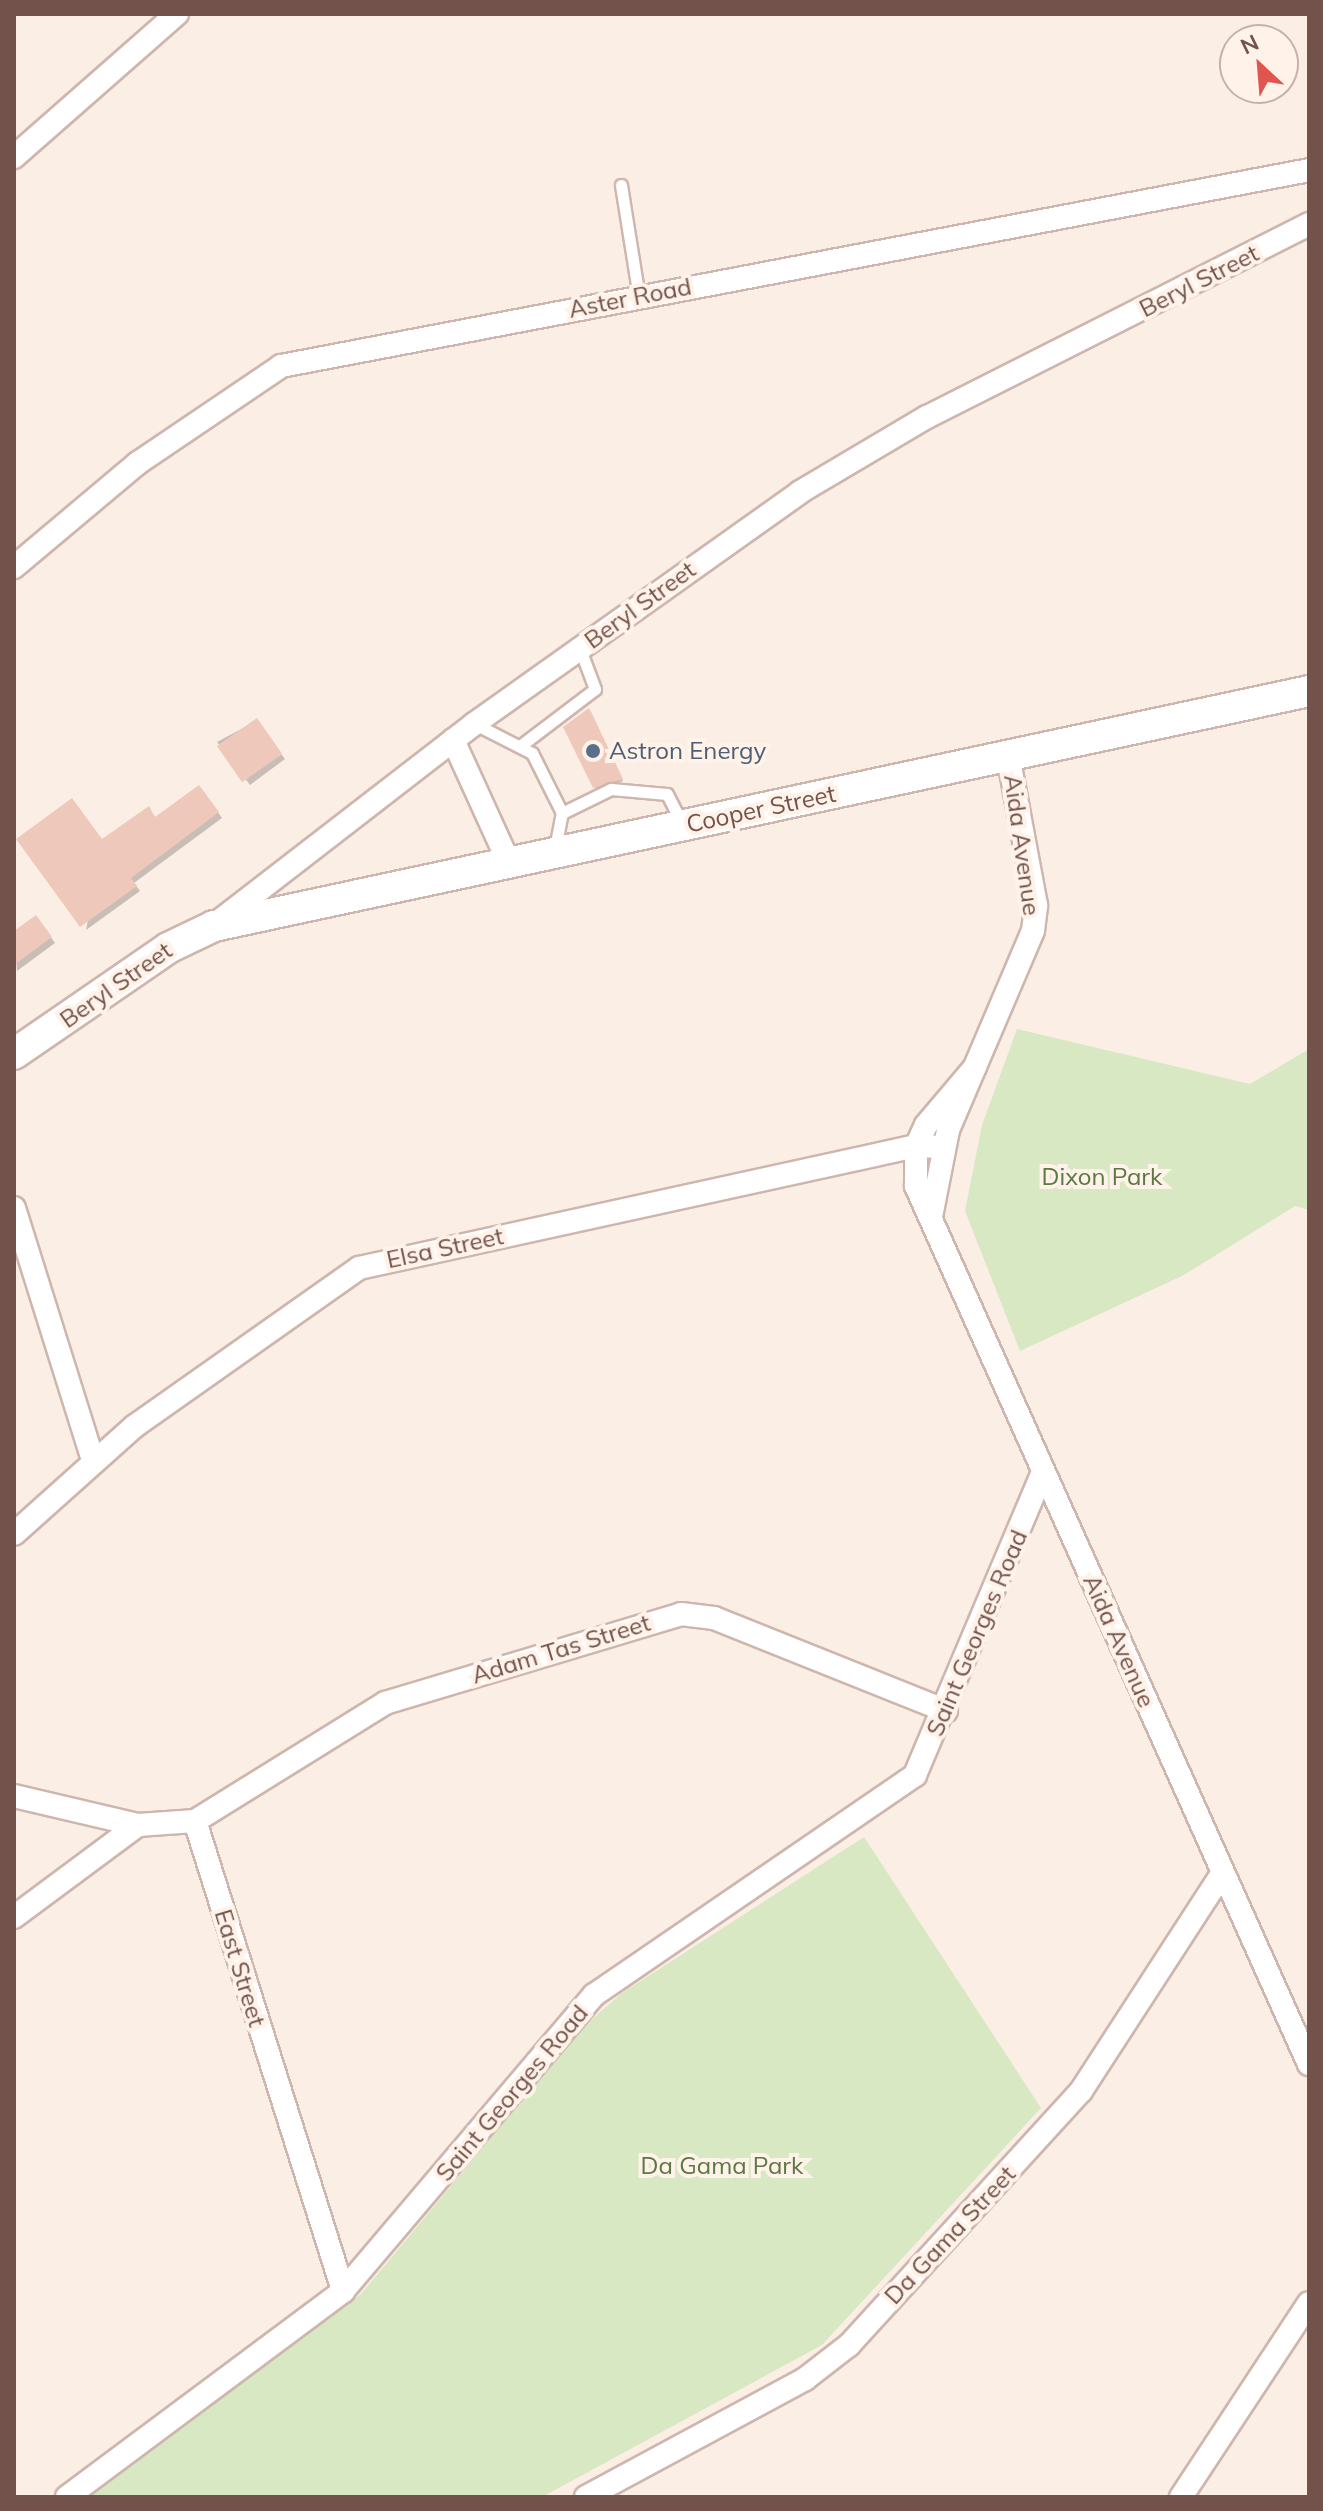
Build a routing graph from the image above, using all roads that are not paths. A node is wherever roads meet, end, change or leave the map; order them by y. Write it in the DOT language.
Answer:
graph roads {
  1 [pos="177,14"];
  2 [pos="14,157"];
  3 [pos="1309,170"];
  4 [pos="621,185"];
  5 [pos="1309,224"];
  6 [pos="639,297"];
  7 [pos="14,567"];
  8 [pos="580,649"];
  9 [pos="1309,691"];
  10 [pos="474,724"];
  11 [pos="453,740"];
  12 [pos="520,746"];
  13 [pos="1008,756"];
  14 [pos="562,813"];
  15 [pos="683,825"];
  16 [pos="554,853"];
  17 [pos="509,863"];
  18 [pos="214,926"];
  19 [pos="14,1054"];
  20 [pos="975,1067"];
  21 [pos="916,1146"];
  22 [pos="943,1147"];
  23 [pos="854,1163"];
  24 [pos="941,1170"];
  25 [pos="914,1171"];
  26 [pos="14,1208"];
  27 [pos="931,1217"];
  28 [pos="93,1460"];
  29 [pos="1042,1474"];
  30 [pos="14,1534"];
  31 [pos="946,1711"];
  32 [pos="14,1796"];
  33 [pos="195,1821"];
  34 [pos="138,1825"];
  35 [pos="1222,1874"];
  36 [pos="14,1917"];
  37 [pos="1309,2064"];
  38 [pos="343,2291"];
  39 [pos="1309,2303"];
  40 [pos="67,2497"];
  41 [pos="586,2497"];
  42 [pos="1181,2497"];
  1 -- 2 [label="street"];
  3 -- 6 [label="street, Aster Road"];
  4 -- 6 [label="lane"];
  5 -- 8 [label="street, Beryl Street"];
  6 -- 7 [label="street, Aster Road"];
  8 -- 10 [label="street, Beryl Street"];
  8 -- 12 [label="lane"];
  9 -- 13 [label="main road, Cooper Street"];
  10 -- 11 [label="street, Beryl Street"];
  10 -- 12 [label="lane"];
  11 -- 17 [label="street"];
  11 -- 18 [label="street, Beryl Street"];
  12 -- 14 [label="lane"];
  13 -- 15 [label="main road, Cooper Street"];
  13 -- 20 [label="street, Aida Avenue"];
  14 -- 15 [label="lane"];
  14 -- 16 [label="lane"];
  15 -- 16 [label="main road, Cooper Street"];
  16 -- 17 [label="main road, Cooper Street"];
  17 -- 18 [label="main road, Cooper Street"];
  18 -- 19 [label="main road, Beryl Street"];
  20 -- 21 [label="street, Aida Avenue"];
  20 -- 22 [label="street, Aida Avenue"];
  21 -- 22 [label="street, Elsa Street"];
  21 -- 23 [label="street, Elsa Street"];
  21 -- 25 [label="street, Aida Avenue"];
  22 -- 24 [label="street, Aida Avenue"];
  23 -- 25 [label="street, Elsa Street"];
  23 -- 28 [label="street, Elsa Street"];
  24 -- 25 [label="street, Elsa Street"];
  24 -- 27 [label="street, Aida Avenue"];
  25 -- 27 [label="street, Aida Avenue"];
  26 -- 28 [label="street"];
  27 -- 29 [label="street, Aida Avenue"];
  28 -- 30 [label="street"];
  29 -- 31 [label="street, Saint Georges Road"];
  29 -- 35 [label="street, Aida Avenue"];
  31 -- 33 [label="street, Adam Tas Street"];
  31 -- 38 [label="street, Saint Georges Road"];
  32 -- 34 [label="street"];
  33 -- 34 [label="street"];
  33 -- 38 [label="street, East Street"];
  34 -- 36 [label="street"];
  35 -- 37 [label="street, Aida Avenue"];
  35 -- 41 [label="street, Da Gama Street"];
  38 -- 40 [label="street, Saint Georges Road"];
  39 -- 42 [label="street"];
}
